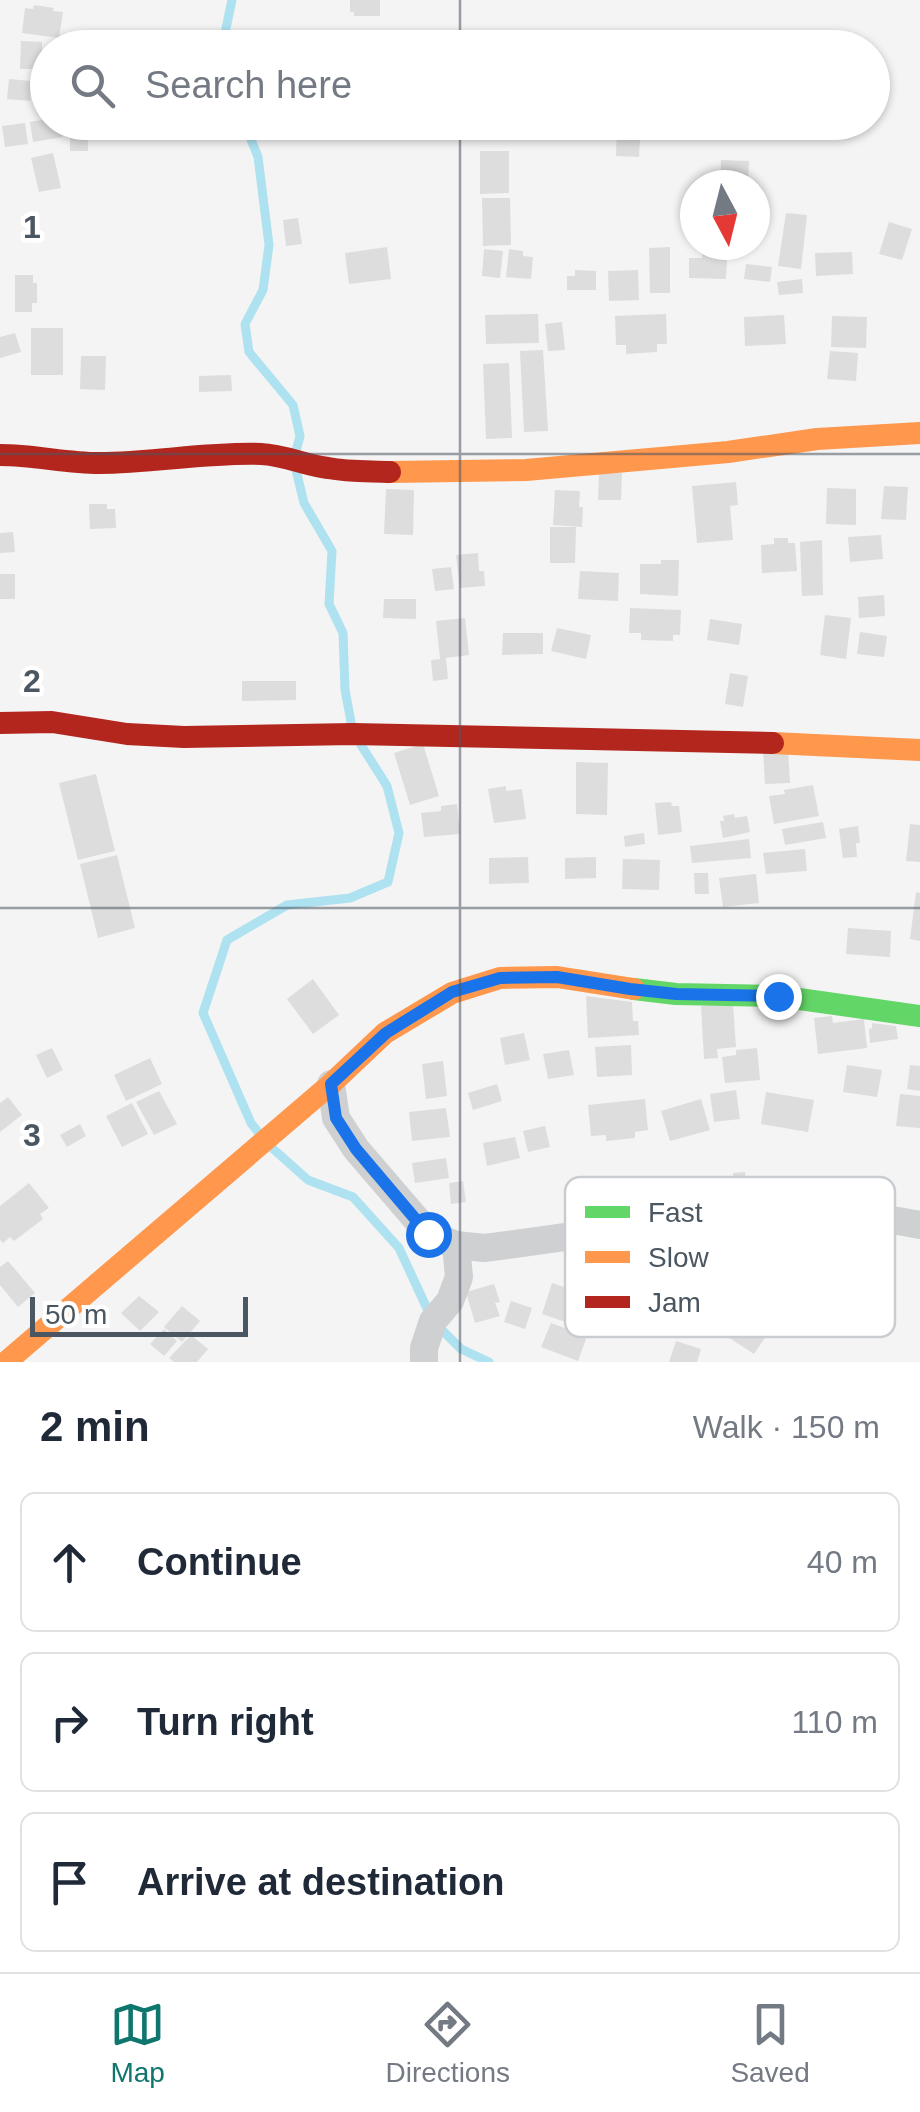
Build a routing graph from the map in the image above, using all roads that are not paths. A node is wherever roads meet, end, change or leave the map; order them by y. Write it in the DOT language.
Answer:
graph roads {
  1 [pos="920,433"];
  2 [pos="0,455"];
  3 [pos="0,722"];
  4 [pos="920,750"];
  5 [pos="920,1016"];
  6 [pos="331,1084"];
  7 [pos="895,1221"];
  8 [pos="920,1224"];
  9 [pos="565,1238"];
  10 [pos="456,1246"];
  11 [pos="6,1362"];
  12 [pos="424,1362"];
  1 -- 2 [label="street"];
  3 -- 4 [label="street"];
  5 -- 6 [label="street"];
  6 -- 10 [label="street"];
  6 -- 11 [label="street"];
  7 -- 8 [label="street"];
  9 -- 10 [label="street"];
  10 -- 12 [label="street"];
}
